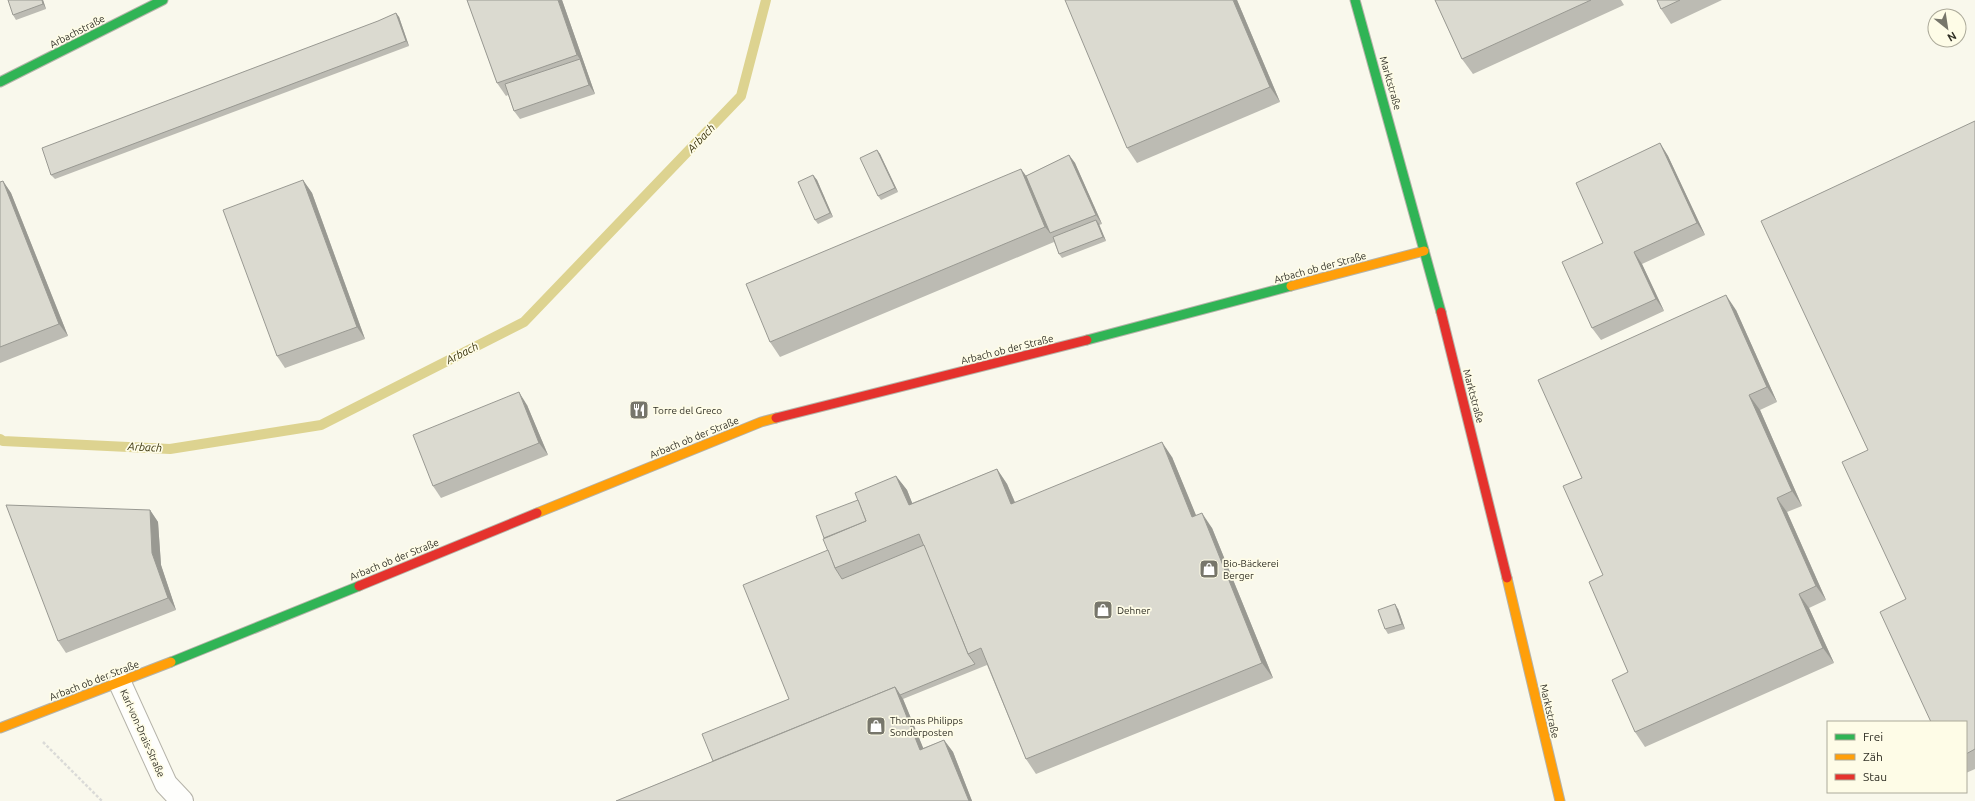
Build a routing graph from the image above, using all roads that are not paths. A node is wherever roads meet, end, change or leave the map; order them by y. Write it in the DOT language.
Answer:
graph roads {
  1 [pos="163,0"];
  2 [pos="1355,0"];
  3 [pos="0,82"];
  4 [pos="1424,251"];
  5 [pos="120,683"];
  6 [pos="0,728"];
  7 [pos="182,801"];
  8 [pos="1560,801"];
  1 -- 3 [label="street, Arbachstraße"];
  2 -- 4 [label="street, Marktstraße"];
  4 -- 5 [label="street, Arbach ob der Straße"];
  4 -- 8 [label="street, Marktstraße"];
  5 -- 6 [label="street, Arbach ob der Straße"];
  5 -- 7 [label="street, Karl-von-Drais-Straße"];
}
